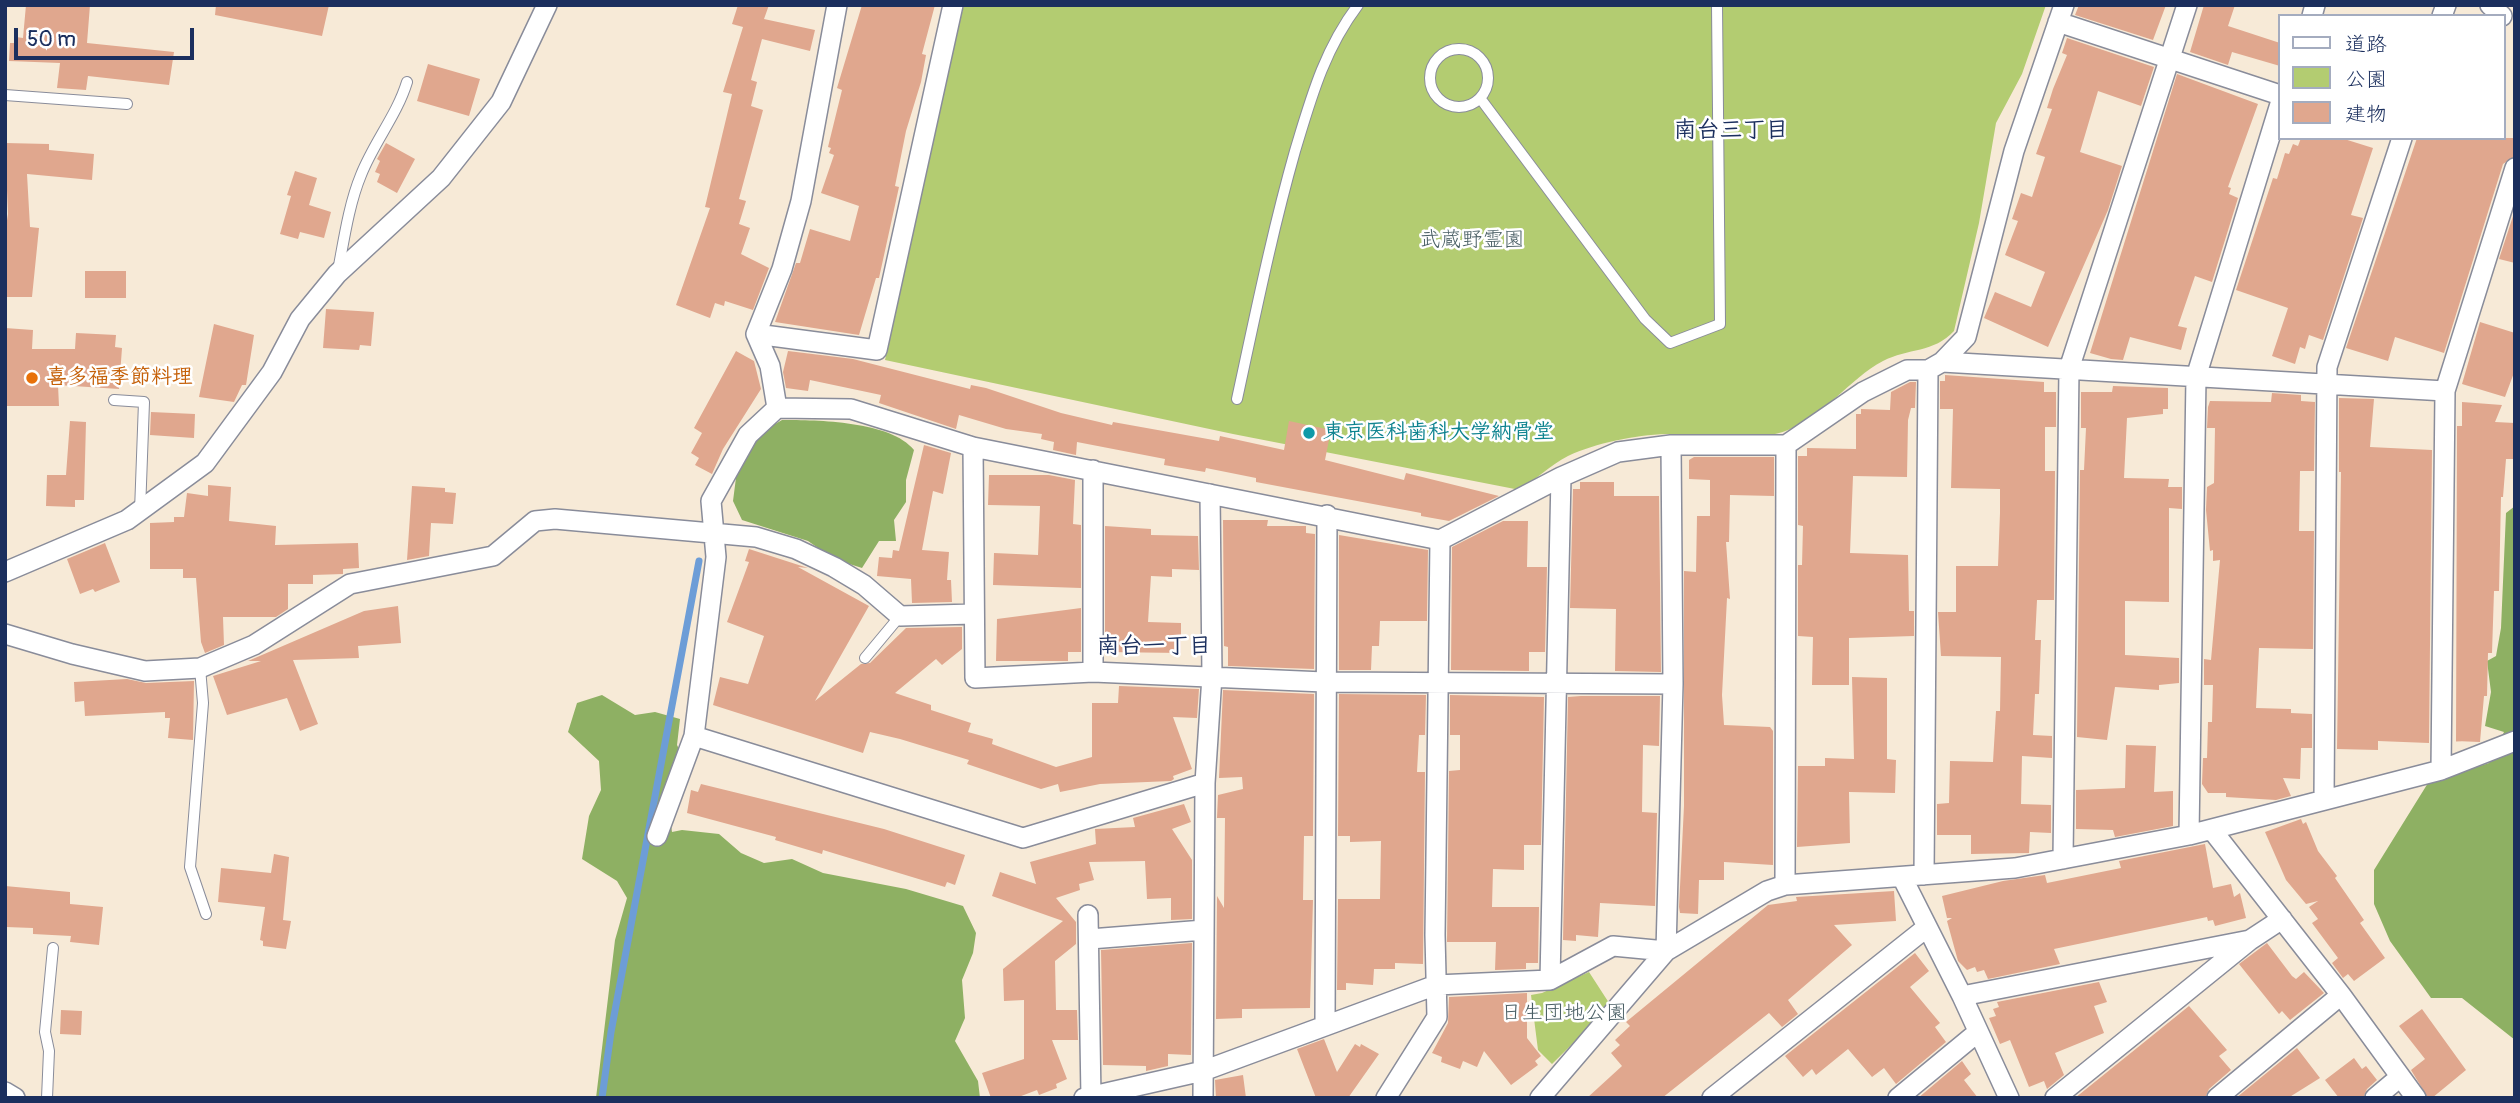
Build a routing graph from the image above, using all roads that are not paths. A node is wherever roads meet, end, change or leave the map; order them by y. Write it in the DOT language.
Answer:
graph roads {
  1 [pos="547,5"];
  2 [pos="837,5"];
  3 [pos="953,5"];
  4 [pos="1358,5"];
  5 [pos="1717,5"];
  6 [pos="2187,5"];
  7 [pos="2061,14"];
  8 [pos="2171,58"];
  9 [pos="407,82"];
  10 [pos="2278,94"];
  11 [pos="5,95"];
  12 [pos="1480,98"];
  13 [pos="127,104"];
  14 [pos="2278,110"];
  15 [pos="2401,140"];
  16 [pos="2515,168"];
  17 [pos="337,274"];
  18 [pos="756,334"];
  19 [pos="1935,366"];
  20 [pos="2069,369"];
  21 [pos="2196,377"];
  22 [pos="2326,386"];
  23 [pos="2445,391"];
  24 [pos="1237,399"];
  25 [pos="114,400"];
  26 [pos="777,408"];
  27 [pos="1671,444"];
  28 [pos="1786,445"];
  29 [pos="973,447"];
  30 [pos="1093,470"];
  31 [pos="1561,477"];
  32 [pos="1210,494"];
  33 [pos="140,512"];
  34 [pos="1327,515"];
  35 [pos="713,535"];
  36 [pos="1440,540"];
  37 [pos="5,572"];
  38 [pos="973,614"];
  39 [pos="900,616"];
  40 [pos="5,634"];
  41 [pos="865,658"];
  42 [pos="200,668"];
  43 [pos="1093,672"];
  44 [pos="1212,677"];
  45 [pos="1557,681"];
  46 [pos="1324,682"];
  47 [pos="1439,682"];
  48 [pos="1673,684"];
  49 [pos="694,736"];
  50 [pos="2515,741"];
  51 [pos="2441,769"];
  52 [pos="1205,783"];
  53 [pos="2324,800"];
  54 [pos="2212,831"];
  55 [pos="2189,835"];
  56 [pos="657,836"];
  57 [pos="2063,859"];
  58 [pos="1924,876"];
  59 [pos="1902,877"];
  60 [pos="1785,885"];
  61 [pos="206,914"];
  62 [pos="1088,915"];
  63 [pos="2282,919"];
  64 [pos="1926,928"];
  65 [pos="1204,930"];
  66 [pos="1090,939"];
  67 [pos="2250,940"];
  68 [pos="53,948"];
  69 [pos="1666,951"];
  70 [pos="1550,980"];
  71 [pos="1436,985"];
  72 [pos="2341,995"];
  73 [pos="1962,996"];
  74 [pos="1325,1025"];
  75 [pos="1978,1032"];
  76 [pos="1203,1071"];
  77 [pos="2400,1077"];
  78 [pos="5,1091"];
  79 [pos="1089,1097"];
  80 [pos="1542,1097"];
  81 [pos="15,1098"];
  82 [pos="47,1098"];
  83 [pos="1203,1098"];
  84 [pos="1386,1098"];
  85 [pos="1712,1098"];
  86 [pos="1898,1098"];
  87 [pos="2008,1098"];
  88 [pos="2055,1098"];
  89 [pos="2217,1098"];
  90 [pos="2375,1098"];
  91 [pos="2416,1098"];
  1 -- 17 [label="street"];
  2 -- 18 [label="street"];
  3 -- 18 [label="street"];
  4 -- 24 [label="lane"];
  5 -- 12 [label="lane"];
  6 -- 8 [label="street"];
  7 -- 8 [label="street"];
  7 -- 19 [label="street"];
  8 -- 10 [label="street"];
  8 -- 20 [label="street"];
  9 -- 17 [label="lane"];
  11 -- 13 [label="lane"];
  12 -- 12 [label="lane"];
  14 -- 21 [label="street"];
  15 -- 22 [label="street"];
  16 -- 23 [label="street"];
  17 -- 33 [label="street"];
  18 -- 26 [label="street"];
  19 -- 20 [label="street"];
  19 -- 28 [label="street"];
  19 -- 58 [label="street"];
  20 -- 21 [label="street"];
  20 -- 57 [label="street"];
  21 -- 22 [label="street"];
  21 -- 55 [label="street"];
  22 -- 23 [label="street"];
  22 -- 53 [label="street"];
  23 -- 51 [label="street"];
  25 -- 33 [label="lane"];
  26 -- 29 [label="street"];
  26 -- 35 [label="street"];
  27 -- 28 [label="street"];
  27 -- 31 [label="street"];
  27 -- 48 [label="street"];
  28 -- 60 [label="street"];
  29 -- 30 [label="street"];
  29 -- 38 [label="street"];
  30 -- 32 [label="street"];
  30 -- 43 [label="street"];
  31 -- 36 [label="street"];
  31 -- 45 [label="street"];
  32 -- 34 [label="street"];
  32 -- 44 [label="street"];
  33 -- 37 [label="street"];
  34 -- 36 [label="street"];
  34 -- 46 [label="street"];
  35 -- 39 [label="street"];
  35 -- 42 [label="street"];
  35 -- 49 [label="street"];
  36 -- 47 [label="street"];
  38 -- 39 [label="street"];
  38 -- 43 [label="street"];
  39 -- 41 [label="lane"];
  40 -- 42 [label="street"];
  42 -- 61 [label="lane"];
  43 -- 44 [label="street"];
  44 -- 46 [label="street"];
  44 -- 52 [label="street"];
  45 -- 47 [label="street"];
  45 -- 48 [label="street"];
  45 -- 70 [label="street"];
  46 -- 47 [label="street"];
  46 -- 74 [label="street"];
  47 -- 71 [label="street"];
  48 -- 69 [label="street"];
  49 -- 52 [label="street"];
  49 -- 56 [label="street"];
  50 -- 51 [label="street"];
  51 -- 53 [label="street"];
  52 -- 65 [label="street"];
  53 -- 54 [label="street"];
  54 -- 55 [label="street"];
  54 -- 63 [label="street"];
  55 -- 57 [label="street"];
  57 -- 58 [label="street"];
  58 -- 59 [label="street"];
  59 -- 60 [label="street"];
  59 -- 64 [label="street"];
  60 -- 69 [label="street"];
  62 -- 66 [label="street"];
  63 -- 67 [label="street"];
  63 -- 72 [label="street"];
  64 -- 73 [label="street"];
  64 -- 85 [label="street"];
  65 -- 66 [label="street"];
  65 -- 76 [label="street"];
  66 -- 79 [label="street"];
  67 -- 73 [label="street"];
  67 -- 88 [label="street"];
  68 -- 82 [label="lane"];
  69 -- 70 [label="street"];
  69 -- 80 [label="street"];
  70 -- 71 [label="street"];
  71 -- 74 [label="street"];
  71 -- 84 [label="street"];
  72 -- 77 [label="street"];
  72 -- 89 [label="street"];
  73 -- 75 [label="street"];
  74 -- 76 [label="street"];
  75 -- 86 [label="street"];
  75 -- 87 [label="street"];
  76 -- 79 [label="street"];
  76 -- 83 [label="street"];
  77 -- 90 [label="street"];
  77 -- 91 [label="street"];
  78 -- 81 [label="street"];
}
